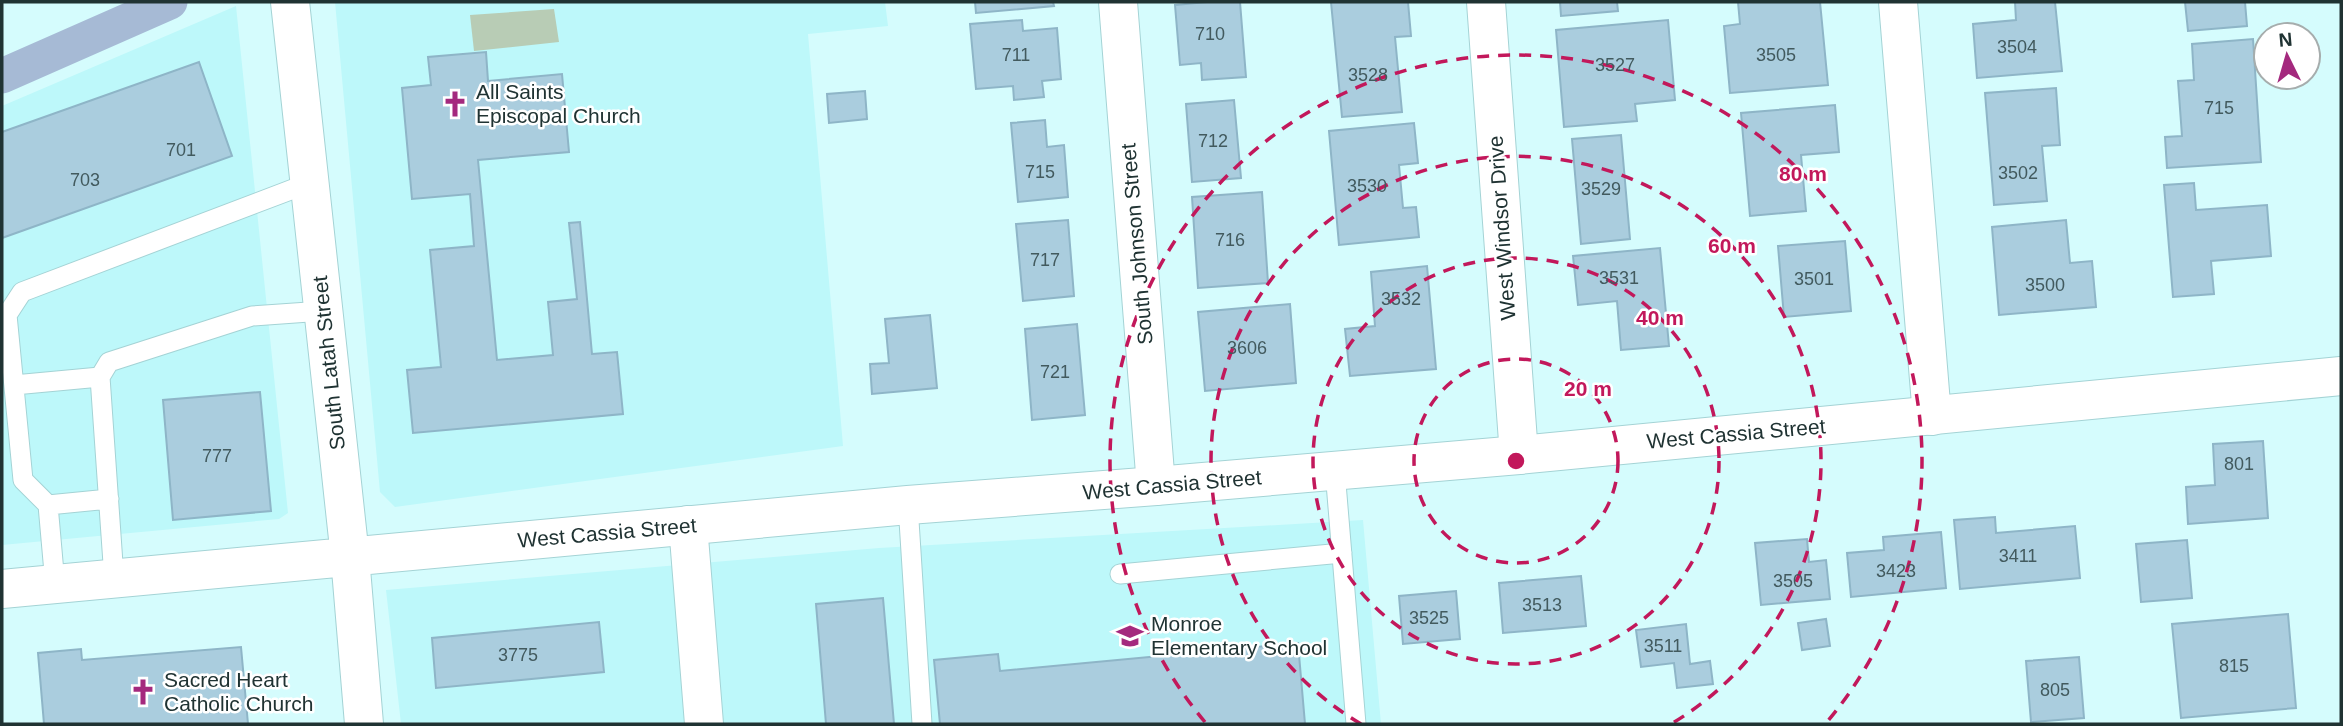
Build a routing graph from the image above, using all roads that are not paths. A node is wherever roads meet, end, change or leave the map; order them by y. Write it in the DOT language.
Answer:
graph roads {
  1 [pos="290,2"];
  2 [pos="1118,2"];
  3 [pos="1486,2"];
  4 [pos="1898,2"];
  5 [pos="309,183"];
  6 [pos="323,311"];
  7 [pos="2341,376"];
  8 [pos="100,377"];
  9 [pos="13,385"];
  10 [pos="1932,416"];
  11 [pos="1519,455"];
  12 [pos="1335,471"];
  13 [pos="1156,486"];
  14 [pos="109,499"];
  15 [pos="48,505"];
  16 [pos="908,505"];
  17 [pos="688,525"];
  18 [pos="1342,553"];
  19 [pos="350,556"];
  20 [pos="1120,573"];
  21 [pos="114,578"];
  22 [pos="55,584"];
  23 [pos="2,589"];
  24 [pos="364,724"];
  25 [pos="704,724"];
  26 [pos="922,724"];
  27 [pos="1356,724"];
  1 -- 5 [label="street, South Latah Street"];
  2 -- 13 [label="street, South Johnson Street"];
  3 -- 11 [label="street, West Windsor Drive"];
  4 -- 10 [label="street"];
  5 -- 6 [label="street, South Latah Street"];
  5 -- 9 [label="lane"];
  6 -- 8 [label="lane"];
  6 -- 19 [label="street, South Latah Street"];
  7 -- 10 [label="street, West Cassia Street"];
  8 -- 9 [label="lane"];
  8 -- 14 [label="lane"];
  9 -- 15 [label="lane"];
  10 -- 11 [label="street, West Cassia Street"];
  11 -- 12 [label="street, West Cassia Street"];
  12 -- 13 [label="street, West Cassia Street"];
  12 -- 18 [label="lane"];
  13 -- 16 [label="street, West Cassia Street"];
  14 -- 15 [label="lane"];
  14 -- 21 [label="lane"];
  15 -- 22 [label="lane"];
  16 -- 17 [label="street, West Cassia Street"];
  16 -- 26 [label="lane"];
  17 -- 19 [label="street, West Cassia Street"];
  17 -- 25 [label="street"];
  18 -- 20 [label="lane"];
  18 -- 27 [label="lane"];
  19 -- 21 [label="street, West Cassia Street"];
  19 -- 24 [label="street, South Latah Street"];
  21 -- 22 [label="street, West Cassia Street"];
  22 -- 23 [label="street, West Cassia Street"];
}
